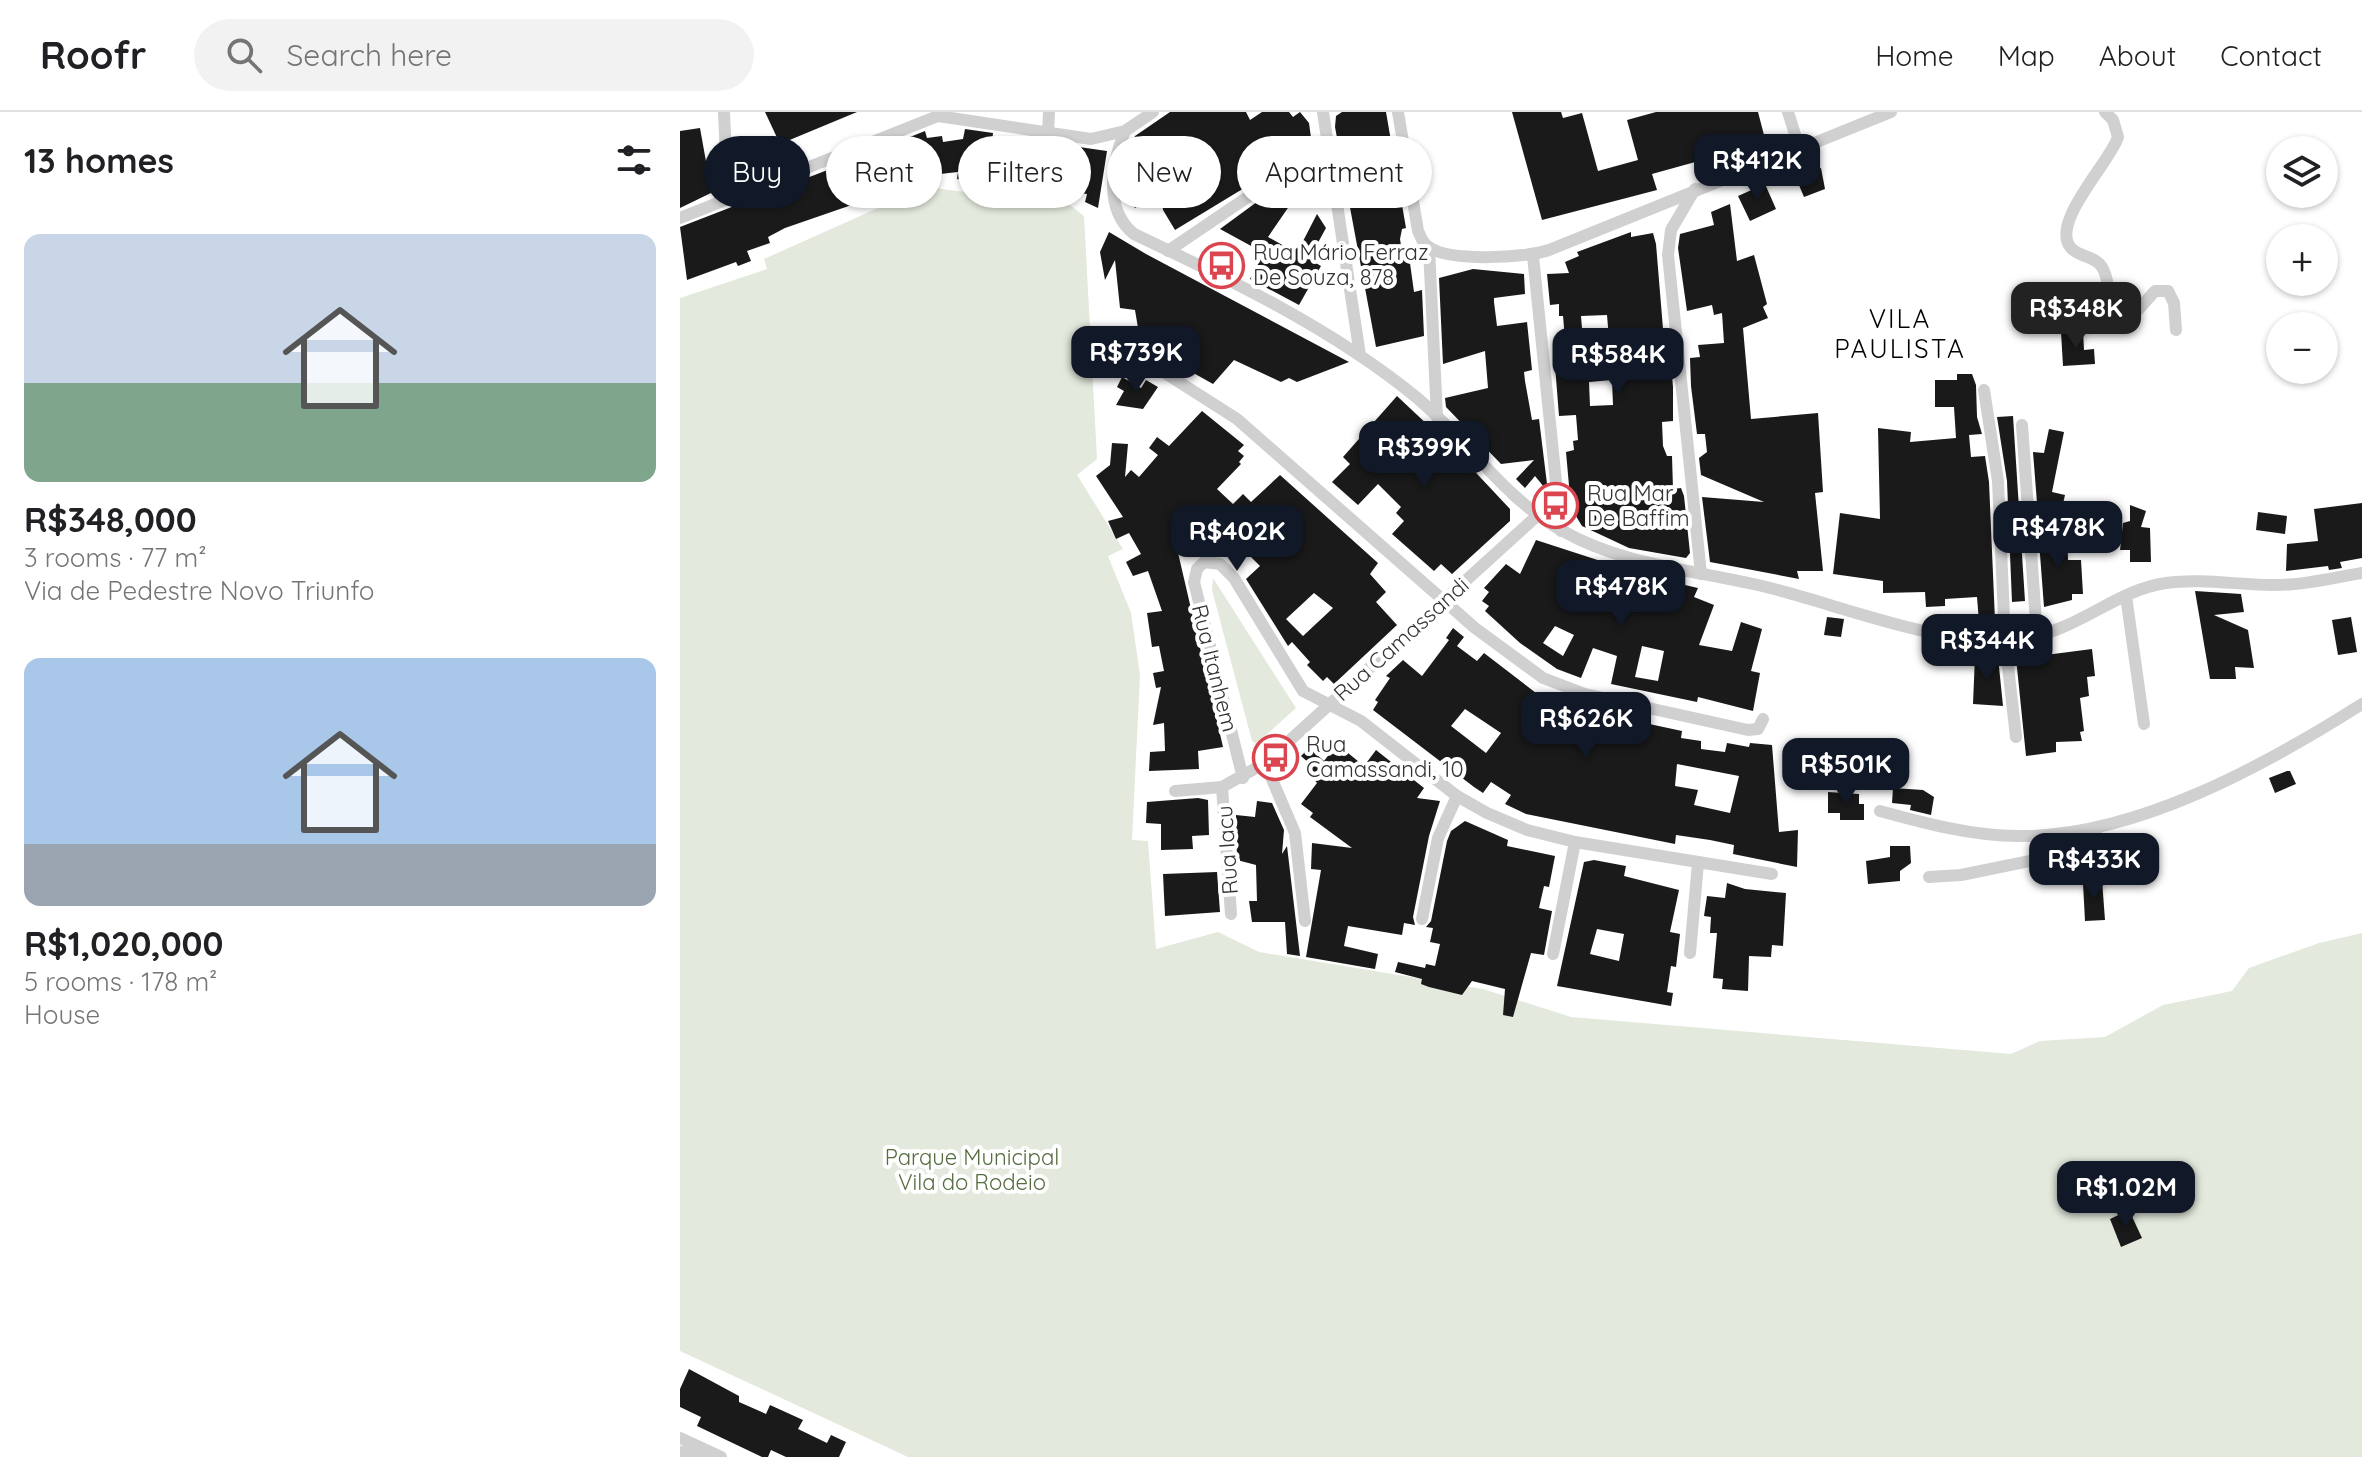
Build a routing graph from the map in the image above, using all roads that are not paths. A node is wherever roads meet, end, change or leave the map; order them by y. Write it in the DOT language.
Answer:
graph roads {
  1 [pos="724,112"];
  2 [pos="1049,112"];
  3 [pos="1153,112"];
  4 [pos="1323,112"];
  5 [pos="1398,112"];
  6 [pos="1788,112"];
  7 [pos="2105,112"];
  8 [pos="1887,113"];
  9 [pos="938,114"];
  10 [pos="1125,131"];
  11 [pos="1048,133"];
  12 [pos="724,136"];
  13 [pos="1327,136"];
  14 [pos="1799,147"];
  15 [pos="810,166"];
  16 [pos="1695,189"];
  17 [pos="1237,204"];
  18 [pos="707,208"];
  19 [pos="1337,208"];
  20 [pos="680,218"];
  21 [pos="1429,248"];
  22 [pos="1168,251"];
  23 [pos="1533,256"];
  24 [pos="2176,330"];
  25 [pos="1360,355"];
  26 [pos="1143,359"];
  27 [pos="1984,390"];
  28 [pos="1437,417"];
  29 [pos="2022,425"];
  30 [pos="1538,515"];
  31 [pos="1561,531"];
  32 [pos="2362,573"];
  33 [pos="1701,574"];
  34 [pos="2126,596"];
  35 [pos="1444,601"];
  36 [pos="2037,636"];
  37 [pos="2005,640"];
  38 [pos="2362,704"];
  39 [pos="1327,706"];
  40 [pos="1763,719"];
  41 [pos="2144,724"];
  42 [pos="2016,737"];
  43 [pos="1265,763"];
  44 [pos="1243,778"];
  45 [pos="1222,787"];
  46 [pos="1175,791"];
  47 [pos="1457,796"];
  48 [pos="1880,811"];
  49 [pos="2099,827"];
  50 [pos="1575,842"];
  51 [pos="1698,863"];
  52 [pos="1772,874"];
  53 [pos="1929,877"];
  54 [pos="1231,914"];
  55 [pos="1422,919"];
  56 [pos="1305,921"];
  57 [pos="1690,953"];
  58 [pos="1553,954"];
  59 [pos="680,1438"];
  60 [pos="680,1452"];
  61 [pos="720,1456"];
  1 -- 12 [label="street"];
  2 -- 11 [label="street"];
  3 -- 10 [label="street"];
  4 -- 13 [label="street"];
  5 -- 21 [label="street"];
  6 -- 14 [label="street"];
  7 -- 24 [label="street"];
  8 -- 14 [label="street"];
  9 -- 11 [label="street"];
  9 -- 15 [label="street"];
  10 -- 11 [label="street"];
  10 -- 22 [label="street"];
  14 -- 16 [label="street"];
  16 -- 23 [label="street"];
  16 -- 33 [label="street"];
  17 -- 22 [label="street"];
  18 -- 20 [label="street"];
  19 -- 25 [label="street"];
  21 -- 23 [label="street"];
  21 -- 28 [label="street"];
  22 -- 25 [label="street"];
  23 -- 31 [label="street"];
  25 -- 28 [label="street"];
  26 -- 35 [label="street"];
  27 -- 37 [label="street"];
  28 -- 30 [label="street"];
  29 -- 36 [label="street"];
  30 -- 31 [label="street"];
  30 -- 35 [label="street, Rua Camassandi"];
  31 -- 33 [label="street"];
  32 -- 34 [label="street"];
  33 -- 37 [label="street"];
  34 -- 36 [label="street"];
  34 -- 41 [label="street"];
  35 -- 39 [label="street, Rua Camassandi"];
  35 -- 40 [label="street"];
  36 -- 37 [label="street"];
  37 -- 42 [label="street"];
  38 -- 49 [label="street"];
  39 -- 43 [label="street, Rua Camassandi"];
  39 -- 44 [label="street, Rua Itanhem"];
  39 -- 47 [label="street"];
  43 -- 44 [label="street, Rua Camassandi"];
  43 -- 56 [label="street"];
  44 -- 45 [label="street, Rua Camassandi"];
  45 -- 46 [label="street, Rua Camassandi"];
  45 -- 54 [label="street, Rua Iacu"];
  47 -- 50 [label="street"];
  47 -- 55 [label="street"];
  48 -- 49 [label="street"];
  49 -- 53 [label="street"];
  50 -- 51 [label="street"];
  50 -- 58 [label="street"];
  51 -- 52 [label="street"];
  51 -- 57 [label="street"];
  59 -- 61 [label="street"];
  60 -- 61 [label="street"];
}
